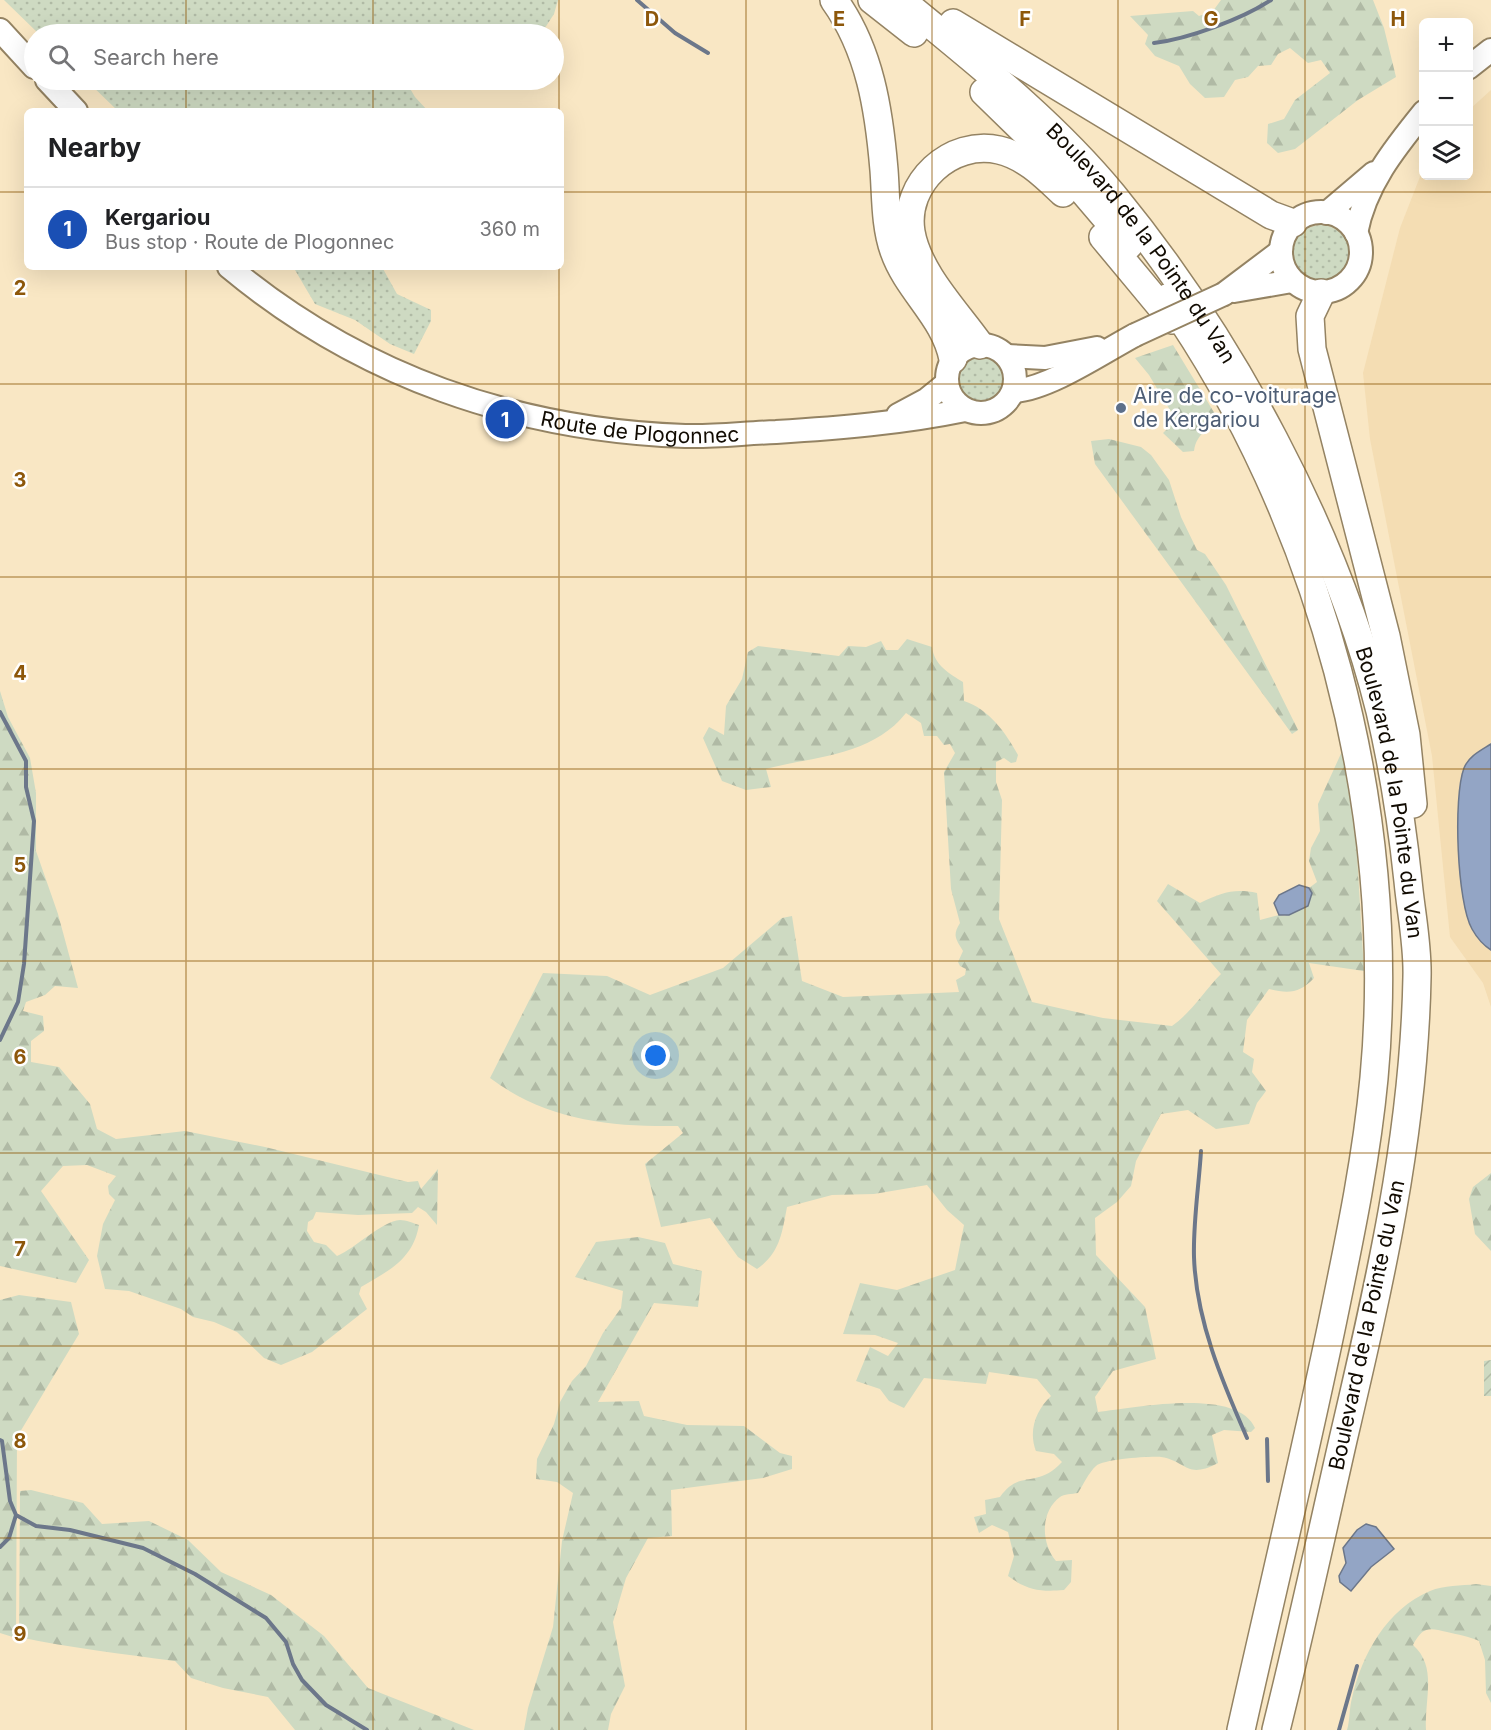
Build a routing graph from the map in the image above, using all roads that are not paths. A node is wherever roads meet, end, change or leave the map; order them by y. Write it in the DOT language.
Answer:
graph roads {
  1 [pos="834,0"];
  2 [pos="872,0"];
  3 [pos="901,0"];
  4 [pos="921,0"];
  5 [pos="0,30"];
  6 [pos="1491,50"];
  7 [pos="24,56"];
  8 [pos="1473,64"];
  9 [pos="56,90"];
  10 [pos="73,108"];
  11 [pos="1419,118"];
  12 [pos="1382,166"];
  13 [pos="1328,213"];
  14 [pos="1293,223"];
  15 [pos="1356,233"];
  16 [pos="1281,251"];
  17 [pos="234,270"];
  18 [pos="1292,281"];
  19 [pos="1321,293"];
  20 [pos="1224,294"];
  21 [pos="1125,340"];
  22 [pos="980,345"];
  23 [pos="1007,356"];
  24 [pos="1212,369"];
  25 [pos="950,371"];
  26 [pos="1014,391"];
  27 [pos="965,410"];
  28 [pos="874,424"];
  29 [pos="1418,970"];
  30 [pos="1241,1730"];
  31 [pos="1276,1730"];
  1 -- 25 [label="highway"];
  2 -- 24 [label="highway, Boulevard de la Pointe du Van"];
  3 -- 29 [label="highway, Boulevard de la Pointe du Van"];
  4 -- 14 [label="highway"];
  5 -- 7 [label="main road"];
  6 -- 8 [label="main road"];
  9 -- 10 [label="main road"];
  11 -- 12 [label="main road"];
  12 -- 13 [label="main road"];
  12 -- 15 [label="main road"];
  13 -- 14 [label="main road"];
  13 -- 15 [label="main road"];
  14 -- 16 [label="main road"];
  15 -- 19 [label="main road"];
  16 -- 18 [label="main road"];
  16 -- 20 [label="main road"];
  17 -- 28 [label="main road, Route de Plogonnec"];
  18 -- 19 [label="main road"];
  18 -- 20 [label="main road"];
  19 -- 29 [label="highway"];
  20 -- 21 [label="main road, bridge"];
  21 -- 23 [label="main road"];
  21 -- 26 [label="main road"];
  22 -- 23 [label="main road"];
  22 -- 24 [label="highway"];
  22 -- 25 [label="main road"];
  23 -- 26 [label="main road"];
  24 -- 30 [label="highway, Boulevard de la Pointe du Van"];
  25 -- 27 [label="main road"];
  25 -- 28 [label="main road"];
  26 -- 27 [label="main road"];
  27 -- 28 [label="main road"];
  29 -- 31 [label="highway, Boulevard de la Pointe du Van"];
}
